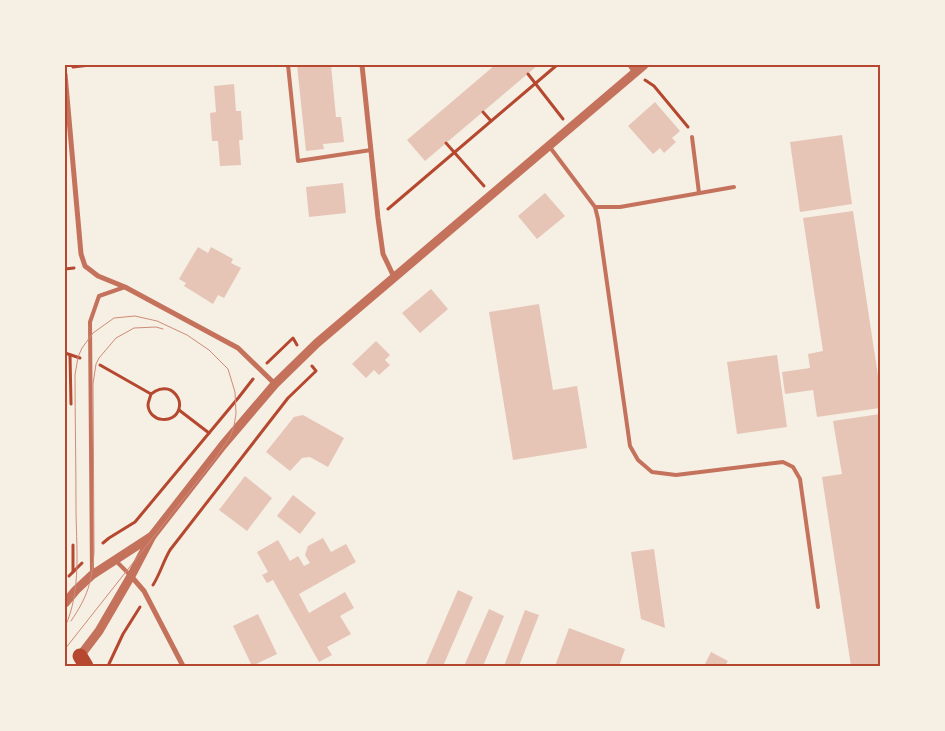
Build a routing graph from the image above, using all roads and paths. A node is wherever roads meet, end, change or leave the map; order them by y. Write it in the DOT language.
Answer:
graph roads {
  1 [pos="90,65"];
  2 [pos="288,65"];
  3 [pos="362,65"];
  4 [pos="557,65"];
  5 [pos="644,65"];
  6 [pos="65,67"];
  7 [pos="632,69"];
  8 [pos="65,74"];
  9 [pos="528,74"];
  10 [pos="535,84"];
  11 [pos="654,86"];
  12 [pos="483,112"];
  13 [pos="491,121"];
  14 [pos="570,128"];
  15 [pos="692,137"];
  16 [pos="446,144"];
  17 [pos="548,146"];
  18 [pos="371,150"];
  19 [pos="454,152"];
  20 [pos="734,187"];
  21 [pos="699,193"];
  22 [pos="492,194"];
  23 [pos="595,207"];
  24 [pos="378,218"];
  25 [pos="394,277"];
  26 [pos="125,287"];
  27 [pos="65,346"];
  28 [pos="65,353"];
  29 [pos="70,355"];
  30 [pos="304,355"];
  31 [pos="90,362"];
  32 [pos="260,369"];
  33 [pos="275,384"];
  34 [pos="151,394"];
  35 [pos="71,404"];
  36 [pos="179,410"];
  37 [pos="209,433"];
  38 [pos="152,536"];
  39 [pos="109,538"];
  40 [pos="73,545"];
  41 [pos="115,560"];
  42 [pos="92,575"];
  43 [pos="131,576"];
  44 [pos="158,577"];
  45 [pos="76,590"];
  46 [pos="65,603"];
  47 [pos="818,607"];
  48 [pos="136,614"];
  49 [pos="83,661"];
  50 [pos="108,666"];
  51 [pos="183,666"];
  1 -- 6 [label="path"];
  2 -- 18 [label="lane"];
  3 -- 18 [label="street"];
  4 -- 10 [label="path"];
  5 -- 7 [label="street"];
  7 -- 14 [label="street"];
  8 -- 26 [label="street"];
  9 -- 10 [label="path"];
  10 -- 13 [label="path"];
  10 -- 14 [label="path"];
  11 -- 15 [label="path"];
  12 -- 13 [label="path"];
  13 -- 19 [label="path"];
  14 -- 17 [label="street"];
  15 -- 21 [label="lane"];
  16 -- 19 [label="path"];
  17 -- 22 [label="street"];
  17 -- 23 [label="lane"];
  18 -- 24 [label="street"];
  19 -- 22 [label="path"];
  19 -- 24 [label="path"];
  20 -- 21 [label="lane"];
  21 -- 23 [label="lane"];
  22 -- 25 [label="street"];
  23 -- 47 [label="lane"];
  24 -- 25 [label="street"];
  25 -- 30 [label="street"];
  26 -- 31 [label="lane"];
  26 -- 32 [label="street"];
  27 -- 28 [label="path"];
  28 -- 29 [label="path"];
  29 -- 31 [label="path"];
  29 -- 35 [label="path"];
  30 -- 32 [label="path"];
  30 -- 33 [label="street"];
  30 -- 44 [label="path"];
  31 -- 34 [label="path"];
  31 -- 42 [label="lane"];
  32 -- 33 [label="street"];
  32 -- 37 [label="path"];
  33 -- 38 [label="street"];
  34 -- 36 [label="path"];
  34 -- 36 [label="path"];
  36 -- 37 [label="path"];
  37 -- 39 [label="path"];
  38 -- 41 [label="street"];
  38 -- 43 [label="street"];
  40 -- 45 [label="path"];
  41 -- 42 [label="street"];
  41 -- 43 [label="lane"];
  42 -- 45 [label="street"];
  43 -- 49 [label="street"];
  43 -- 51 [label="street"];
  45 -- 46 [label="street"];
  48 -- 50 [label="path"];
}
